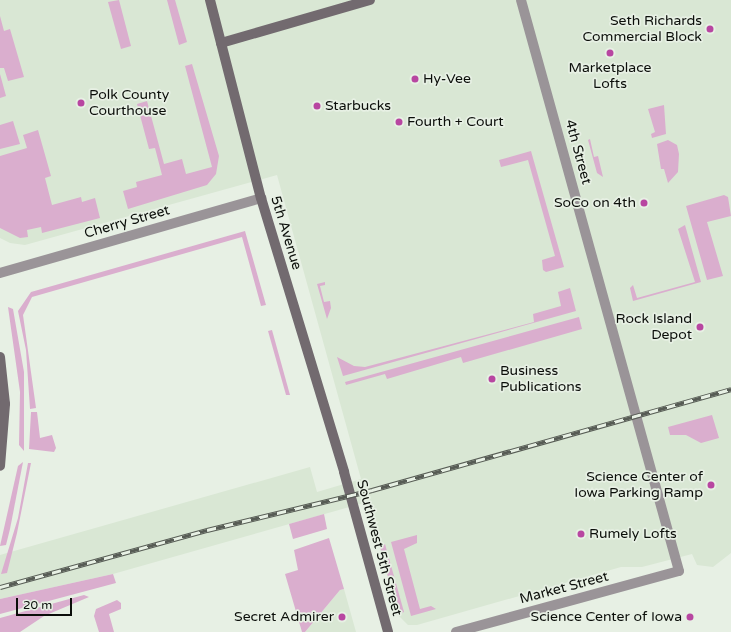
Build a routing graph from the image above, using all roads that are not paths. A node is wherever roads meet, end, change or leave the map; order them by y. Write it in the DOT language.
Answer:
graph roads {
  1 [pos="210,0"];
  2 [pos="370,0"];
  3 [pos="521,0"];
  4 [pos="221,43"];
  5 [pos="261,198"];
  6 [pos="0,273"];
  7 [pos="0,357"];
  8 [pos="0,466"];
  9 [pos="344,472"];
  10 [pos="678,571"];
  11 [pos="388,632"];
  12 [pos="456,632"];
  1 -- 4 [label="street, 5th Avenue"];
  2 -- 4 [label="street"];
  3 -- 10 [label="street, 4th Street"];
  4 -- 5 [label="street, 5th Avenue"];
  5 -- 6 [label="street, Cherry Street"];
  5 -- 9 [label="street, 5th Avenue"];
  7 -- 8 [label="street"];
  9 -- 11 [label="street, Southwest 5th Street"];
  10 -- 12 [label="street, Market Street"];
}
